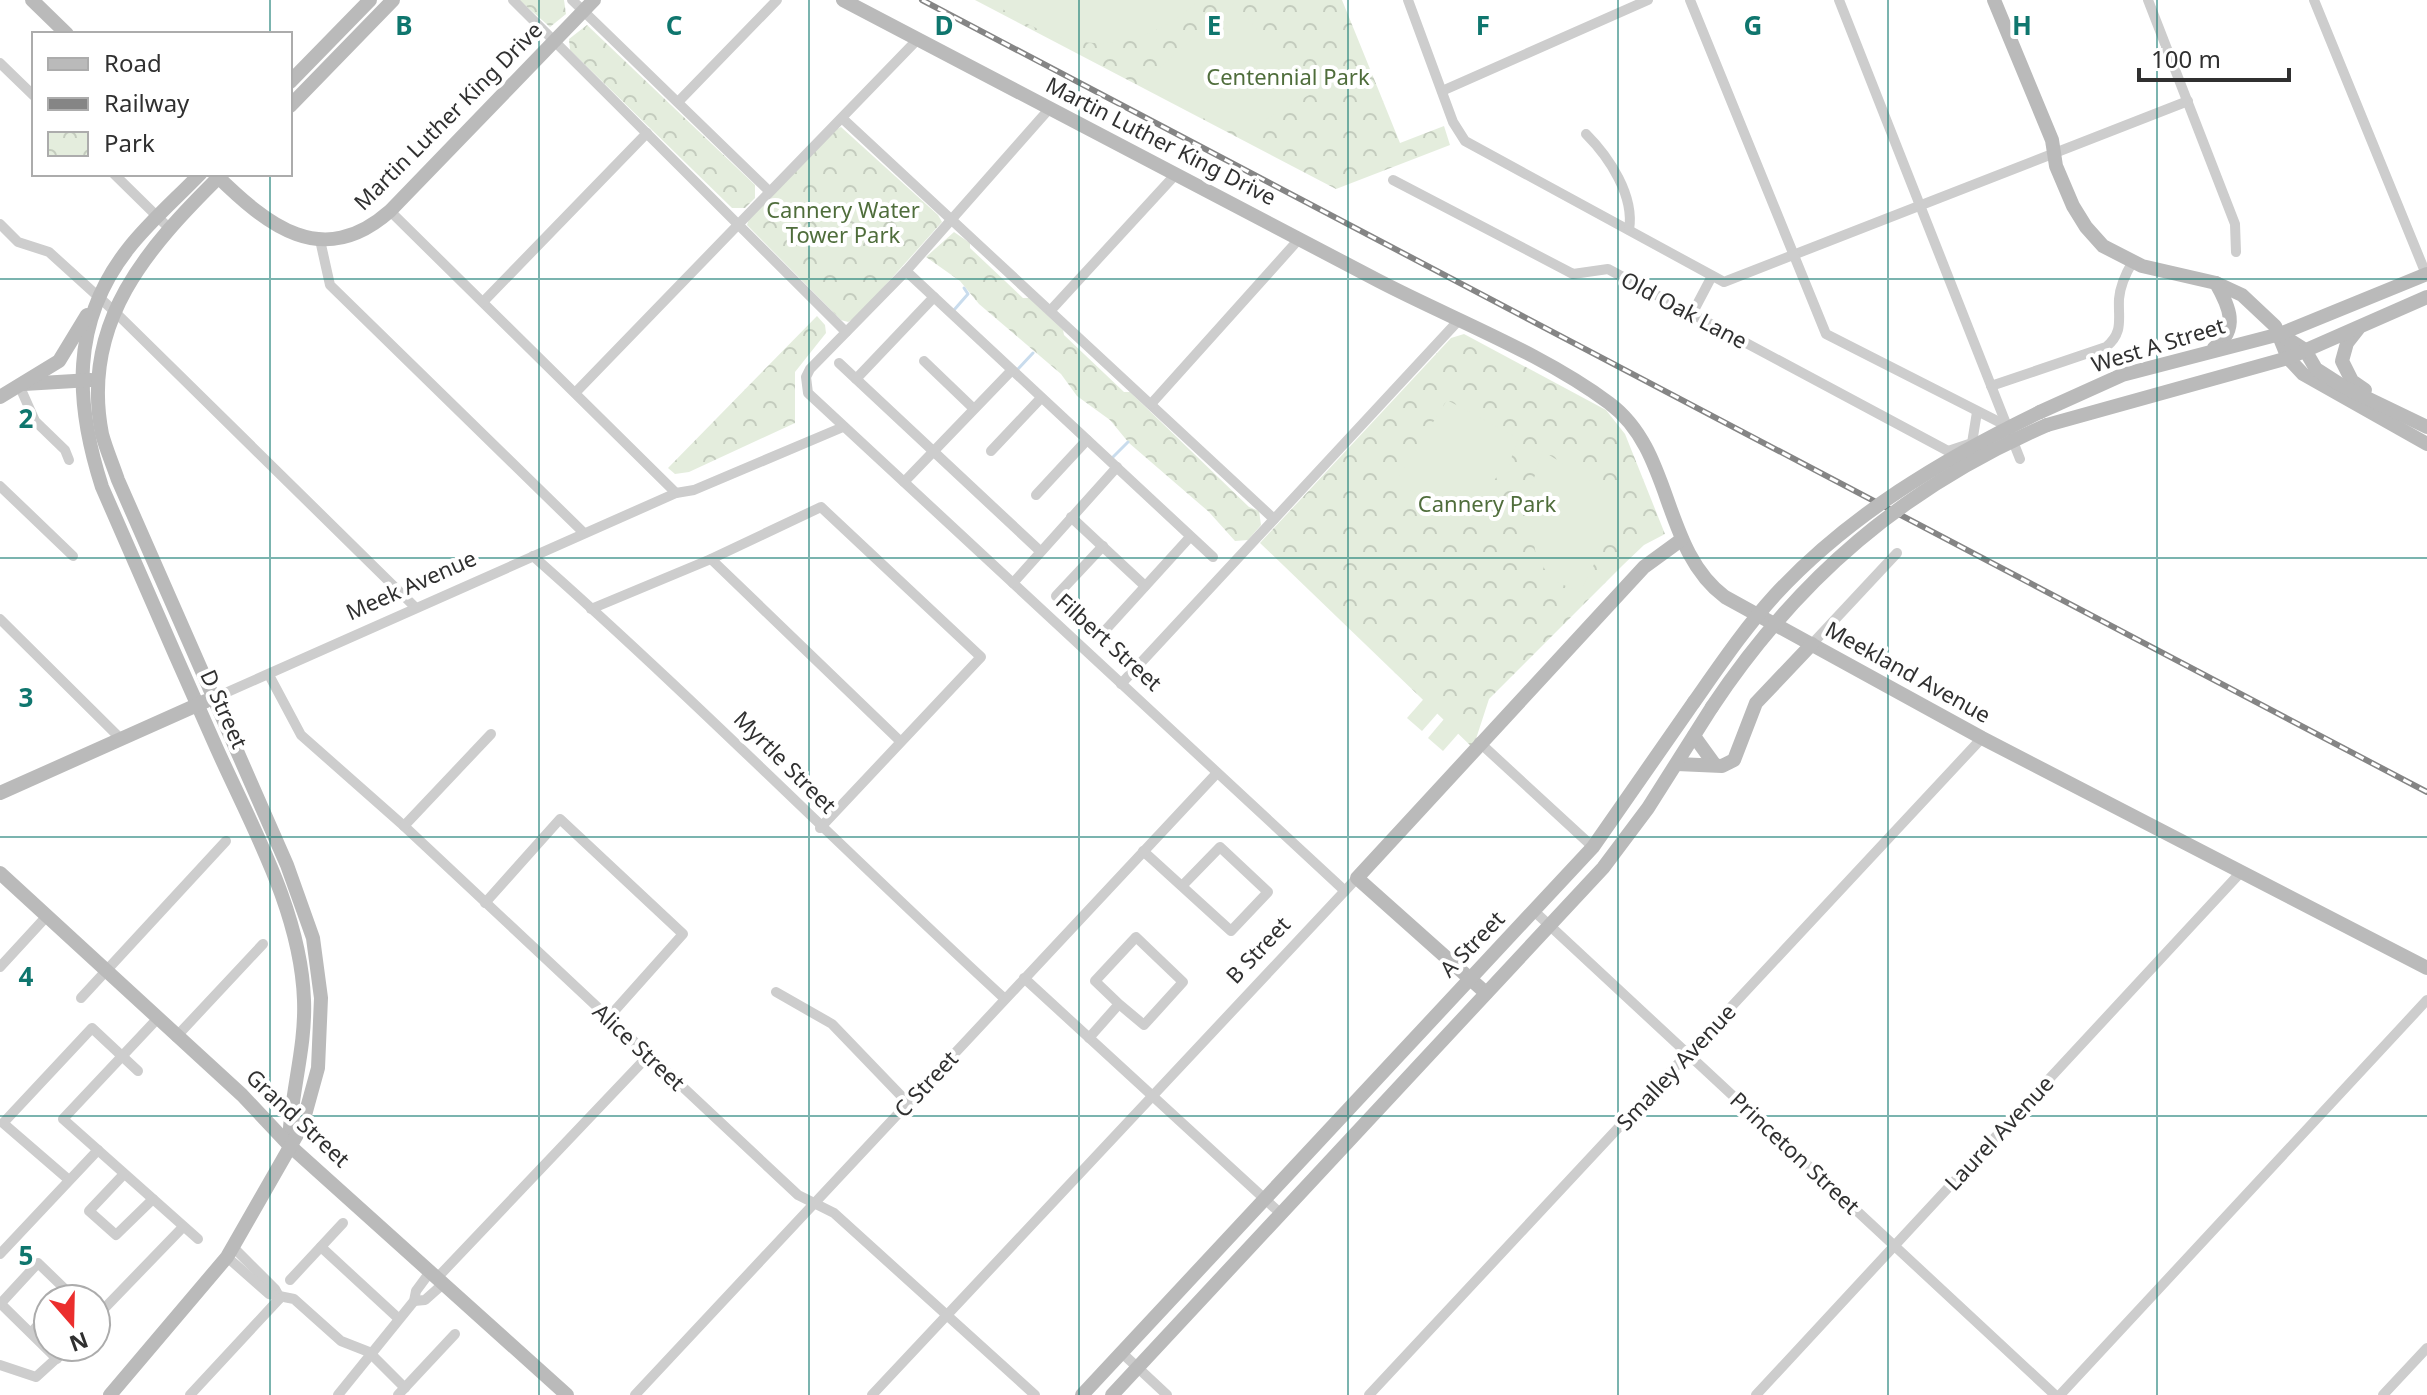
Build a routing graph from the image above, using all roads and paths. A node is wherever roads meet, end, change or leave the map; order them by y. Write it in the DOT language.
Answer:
graph roads {
  1 [pos="32,0"];
  2 [pos="370,0"];
  3 [pos="393,0"];
  4 [pos="513,0"];
  5 [pos="572,0"];
  6 [pos="777,0"];
  7 [pos="843,0"];
  8 [pos="1408,0"];
  9 [pos="1648,0"];
  10 [pos="1690,0"];
  11 [pos="1839,0"];
  12 [pos="1994,0"];
  13 [pos="2148,0"];
  14 [pos="2314,0"];
  15 [pos="589,6"];
  16 [pos="65,32"];
  17 [pos="917,40"];
  18 [pos="555,41"];
  19 [pos="0,63"];
  20 [pos="292,80"];
  21 [pos="1442,91"];
  22 [pos="32,94"];
  23 [pos="679,101"];
  24 [pos="2188,101"];
  25 [pos="292,104"];
  26 [pos="1050,108"];
  27 [pos="843,119"];
  28 [pos="647,133"];
  29 [pos="1586,134"];
  30 [pos="2054,154"];
  31 [pos="1176,174"];
  32 [pos="116,176"];
  33 [pos="198,176"];
  34 [pos="217,176"];
  35 [pos="219,176"];
  36 [pos="1393,180"];
  37 [pos="769,191"];
  38 [pos="1920,205"];
  39 [pos="390,211"];
  40 [pos="157,216"];
  41 [pos="951,219"];
  42 [pos="0,224"];
  43 [pos="739,224"];
  44 [pos="169,228"];
  45 [pos="1629,230"];
  46 [pos="1300,238"];
  47 [pos="320,240"];
  48 [pos="2236,252"];
  49 [pos="1792,255"];
  50 [pos="2133,261"];
  51 [pos="906,271"];
  52 [pos="2427,274"];
  53 [pos="1712,276"];
  54 [pos="2216,283"];
  55 [pos="934,297"];
  56 [pos="2427,297"];
  57 [pos="98,299"];
  58 [pos="483,302"];
  59 [pos="113,310"];
  60 [pos="1051,310"];
  61 [pos="1692,314"];
  62 [pos="1459,320"];
  63 [pos="2359,327"];
  64 [pos="846,332"];
  65 [pos="2280,334"];
  66 [pos="2305,350"];
  67 [pos="2209,351"];
  68 [pos="2288,358"];
  69 [pos="924,361"];
  70 [pos="839,363"];
  71 [pos="1011,371"];
  72 [pos="856,379"];
  73 [pos="99,380"];
  74 [pos="82,381"];
  75 [pos="19,385"];
  76 [pos="1991,386"];
  77 [pos="576,392"];
  78 [pos="0,397"];
  79 [pos="1041,398"];
  80 [pos="1151,404"];
  81 [pos="973,408"];
  82 [pos="1977,412"];
  83 [pos="2408,418"];
  84 [pos="2043,419"];
  85 [pos="2007,426"];
  86 [pos="843,427"];
  87 [pos="2427,427"];
  88 [pos="1087,440"];
  89 [pos="1972,443"];
  90 [pos="2427,444"];
  91 [pos="933,451"];
  92 [pos="991,451"];
  93 [pos="2020,459"];
  94 [pos="69,460"];
  95 [pos="1117,467"];
  96 [pos="904,482"];
  97 [pos="0,486"];
  98 [pos="676,493"];
  99 [pos="1036,495"];
  100 [pos="1878,515"];
  101 [pos="1071,517"];
  102 [pos="1274,519"];
  103 [pos="584,533"];
  104 [pos="1190,537"];
  105 [pos="1681,540"];
  106 [pos="1103,546"];
  107 [pos="1040,551"];
  108 [pos="1897,553"];
  109 [pos="73,556"];
  110 [pos="533,556"];
  111 [pos="1213,557"];
  112 [pos="711,559"];
  113 [pos="1013,583"];
  114 [pos="1145,586"];
  115 [pos="1056,596"];
  116 [pos="415,607"];
  117 [pos="591,609"];
  118 [pos="0,619"];
  119 [pos="1100,636"];
  120 [pos="1812,644"];
  121 [pos="269,675"];
  122 [pos="1121,684"];
  123 [pos="214,698"];
  124 [pos="197,704"];
  125 [pos="491,734"];
  126 [pos="1694,736"];
  127 [pos="1982,738"];
  128 [pos="121,739"];
  129 [pos="900,741"];
  130 [pos="1479,742"];
  131 [pos="1677,764"];
  132 [pos="1715,765"];
  133 [pos="1217,773"];
  134 [pos="0,793"];
  135 [pos="404,826"];
  136 [pos="820,828"];
  137 [pos="226,841"];
  138 [pos="1593,847"];
  139 [pos="1143,851"];
  140 [pos="2242,871"];
  141 [pos="0,873"];
  142 [pos="1357,878"];
  143 [pos="1182,886"];
  144 [pos="1345,891"];
  145 [pos="485,903"];
  146 [pos="1534,911"];
  147 [pos="46,917"];
  148 [pos="1551,926"];
  149 [pos="263,944"];
  150 [pos="0,967"];
  151 [pos="2427,968"];
  152 [pos="105,972"];
  153 [pos="1024,978"];
  154 [pos="1469,978"];
  155 [pos="776,992"];
  156 [pos="1486,993"];
  157 [pos="81,998"];
  158 [pos="1005,999"];
  159 [pos="2427,1000"];
  160 [pos="1119,1004"];
  161 [pos="158,1018"];
  162 [pos="608,1018"];
  163 [pos="176,1037"];
  164 [pos="1089,1038"];
  165 [pos="1688,1054"];
  166 [pos="121,1055"];
  167 [pos="648,1056"];
  168 [pos="138,1071"];
  169 [pos="1151,1095"];
  170 [pos="908,1103"];
  171 [pos="289,1145"];
  172 [pos="98,1150"];
  173 [pos="124,1174"];
  174 [pos="69,1180"];
  175 [pos="153,1199"];
  176 [pos="1264,1199"];
  177 [pos="815,1203"];
  178 [pos="1280,1213"];
  179 [pos="343,1223"];
  180 [pos="183,1227"];
  181 [pos="198,1239"];
  182 [pos="1894,1245"];
  183 [pos="321,1247"];
  184 [pos="230,1252"];
  185 [pos="0,1254"];
  186 [pos="437,1278"];
  187 [pos="290,1280"];
  188 [pos="59,1283"];
  189 [pos="280,1298"];
  190 [pos="112,1300"];
  191 [pos="414,1301"];
  192 [pos="0,1303"];
  193 [pos="947,1315"];
  194 [pos="398,1318"];
  195 [pos="32,1332"];
  196 [pos="455,1334"];
  197 [pos="2427,1348"];
  198 [pos="369,1352"];
  199 [pos="1122,1353"];
  200 [pos="52,1363"];
  201 [pos="0,1365"];
  202 [pos="1137,1368"];
  203 [pos="401,1391"];
  204 [pos="110,1395"];
  205 [pos="190,1395"];
  206 [pos="338,1395"];
  207 [pos="567,1395"];
  208 [pos="635,1395"];
  209 [pos="872,1395"];
  210 [pos="1035,1395"];
  211 [pos="1082,1395"];
  212 [pos="1112,1395"];
  213 [pos="1167,1395"];
  214 [pos="1369,1395"];
  215 [pos="1756,1395"];
  216 [pos="2058,1395"];
  217 [pos="2383,1395"];
  1 -- 16 [label="main road"];
  2 -- 20 [label="main road"];
  3 -- 25 [label="main road"];
  4 -- 18 [label="street"];
  5 -- 15 [label="street"];
  6 -- 23 [label="street"];
  7 -- 17 [label="main road, Martin Luther King Drive"];
  8 -- 21 [label="street"];
  9 -- 21 [label="street"];
  10 -- 49 [label="street"];
  11 -- 38 [label="street"];
  12 -- 30 [label="main road"];
  13 -- 24 [label="street"];
  14 -- 52 [label="street"];
  15 -- 18 [label="main road, Martin Luther King Drive"];
  15 -- 23 [label="street"];
  17 -- 26 [label="main road, Martin Luther King Drive"];
  17 -- 27 [label="street"];
  18 -- 28 [label="street"];
  18 -- 39 [label="main road, Martin Luther King Drive"];
  19 -- 22 [label="street"];
  21 -- 45 [label="street"];
  23 -- 37 [label="street"];
  24 -- 30 [label="street"];
  24 -- 48 [label="street"];
  26 -- 31 [label="main road, Martin Luther King Drive"];
  26 -- 41 [label="street"];
  27 -- 37 [label="street"];
  27 -- 41 [label="street"];
  28 -- 43 [label="street"];
  28 -- 58 [label="street"];
  29 -- 45 [label="street"];
  30 -- 38 [label="street"];
  30 -- 50 [label="main road"];
  31 -- 46 [label="main road, Martin Luther King Drive"];
  31 -- 60 [label="street"];
  32 -- 40 [label="street"];
  33 -- 40 [label="main road"];
  34 -- 44 [label="main road, D Street"];
  35 -- 47 [label="main road"];
  36 -- 61 [label="street, Old Oak Lane"];
  37 -- 43 [label="street"];
  38 -- 49 [label="street"];
  38 -- 76 [label="street"];
  39 -- 47 [label="main road, Martin Luther King Drive"];
  39 -- 58 [label="street"];
  40 -- 44 [label="street"];
  40 -- 57 [label="main road"];
  41 -- 51 [label="street"];
  41 -- 60 [label="street"];
  42 -- 57 [label="street"];
  43 -- 64 [label="street"];
  43 -- 77 [label="street"];
  44 -- 59 [label="main road, D Street"];
  45 -- 53 [label="street"];
  46 -- 62 [label="main road, Martin Luther King Drive"];
  46 -- 80 [label="street"];
  47 -- 103 [label="street"];
  49 -- 53 [label="street"];
  49 -- 82 [label="street"];
  50 -- 54 [label="main road"];
  50 -- 76 [label="street"];
  51 -- 55 [label="street"];
  51 -- 64 [label="street"];
  52 -- 65 [label="main road, West A Street"];
  53 -- 61 [label="street"];
  54 -- 65 [label="main road"];
  54 -- 67 [label="main road"];
  55 -- 71 [label="street"];
  55 -- 72 [label="street"];
  56 -- 63 [label="main road, West A Street"];
  57 -- 59 [label="street"];
  57 -- 74 [label="main road, D Street"];
  57 -- 75 [label="main road"];
  58 -- 77 [label="street"];
  59 -- 73 [label="main road, D Street"];
  59 -- 116 [label="street"];
  60 -- 80 [label="street"];
  61 -- 89 [label="street, Old Oak Lane"];
  62 -- 102 [label="street"];
  62 -- 105 [label="main road, Meekland Avenue"];
  63 -- 66 [label="main road, West A Street"];
  63 -- 83 [label="main road"];
  64 -- 86 [label="street, Filbert Street"];
  65 -- 66 [label="main road"];
  65 -- 67 [label="main road, West A Street"];
  65 -- 68 [label="main road"];
  66 -- 68 [label="main road, West A Street"];
  66 -- 83 [label="main road"];
  67 -- 84 [label="main road, West A Street"];
  68 -- 84 [label="main road, West A Street"];
  68 -- 90 [label="main road"];
  69 -- 81 [label="street"];
  70 -- 72 [label="street"];
  71 -- 79 [label="street"];
  71 -- 81 [label="street"];
  72 -- 91 [label="street"];
  73 -- 74 [label="main road"];
  73 -- 123 [label="main road, D Street"];
  74 -- 75 [label="main road"];
  74 -- 124 [label="main road, D Street"];
  75 -- 78 [label="main road"];
  75 -- 94 [label="street"];
  76 -- 85 [label="street"];
  77 -- 98 [label="street"];
  79 -- 88 [label="street"];
  79 -- 92 [label="street"];
  80 -- 102 [label="street"];
  81 -- 91 [label="street"];
  82 -- 85 [label="street"];
  82 -- 89 [label="street"];
  83 -- 87 [label="main road"];
  84 -- 100 [label="main road, West A Street, bridge"];
  85 -- 89 [label="street, Old Oak Lane"];
  85 -- 93 [label="street"];
  86 -- 96 [label="street, Filbert Street"];
  86 -- 98 [label="street, Meek Avenue"];
  88 -- 95 [label="street"];
  88 -- 99 [label="street"];
  91 -- 96 [label="street"];
  91 -- 107 [label="street"];
  95 -- 101 [label="street"];
  95 -- 104 [label="street"];
  96 -- 113 [label="street, Filbert Street"];
  97 -- 109 [label="street"];
  98 -- 103 [label="street, Meek Avenue"];
  100 -- 126 [label="main road, A Street, bridge"];
  100 -- 138 [label="main road, A Street, bridge"];
  101 -- 106 [label="street"];
  101 -- 107 [label="street"];
  102 -- 122 [label="street"];
  103 -- 110 [label="street, Meek Avenue"];
  104 -- 111 [label="street"];
  104 -- 114 [label="street"];
  105 -- 120 [label="main road, Meekland Avenue"];
  105 -- 130 [label="main road, B Street"];
  106 -- 114 [label="street"];
  106 -- 115 [label="street"];
  107 -- 113 [label="street"];
  108 -- 120 [label="street"];
  110 -- 116 [label="street, Meek Avenue"];
  110 -- 117 [label="street, Myrtle Street"];
  112 -- 117 [label="street"];
  112 -- 129 [label="street"];
  112 -- 129 [label="street"];
  113 -- 122 [label="street, Filbert Street"];
  114 -- 119 [label="street"];
  116 -- 121 [label="street, Meek Avenue"];
  117 -- 136 [label="street, Myrtle Street"];
  118 -- 128 [label="street"];
  120 -- 127 [label="main road, Meekland Avenue"];
  120 -- 132 [label="main road"];
  121 -- 123 [label="street, Meek Avenue"];
  121 -- 135 [label="street, Alice Street"];
  122 -- 133 [label="street, Filbert Street"];
  123 -- 124 [label="main road, Meek Avenue"];
  123 -- 171 [label="main road, D Street"];
  124 -- 128 [label="main road, Meek Avenue"];
  124 -- 171 [label="main road, D Street"];
  125 -- 135 [label="street"];
  126 -- 131 [label="main road, A Street"];
  126 -- 132 [label="main road"];
  127 -- 140 [label="main road, Meekland Avenue"];
  127 -- 165 [label="street, Smalley Avenue"];
  128 -- 134 [label="main road, Meek Avenue"];
  129 -- 136 [label="street"];
  130 -- 138 [label="street"];
  130 -- 142 [label="main road, B Street"];
  131 -- 132 [label="main road"];
  131 -- 148 [label="main road, A Street"];
  133 -- 139 [label="street, C Street"];
  133 -- 144 [label="street, Filbert Street"];
  135 -- 145 [label="street, Alice Street"];
  136 -- 158 [label="street, Myrtle Street"];
  137 -- 152 [label="street"];
  138 -- 146 [label="main road, A Street"];
  139 -- 143 [label="street"];
  139 -- 153 [label="street, C Street"];
  140 -- 151 [label="main road, Meekland Avenue"];
  140 -- 182 [label="street, Laurel Avenue"];
  141 -- 147 [label="main road, Grand Street"];
  142 -- 144 [label="street, B Street"];
  142 -- 154 [label="main road"];
  143 -- 143 [label="street"];
  144 -- 169 [label="street, B Street"];
  145 -- 162 [label="street, Alice Street"];
  145 -- 162 [label="street"];
  146 -- 148 [label="street, Princeton Street"];
  146 -- 154 [label="main road, A Street"];
  147 -- 150 [label="street"];
  147 -- 152 [label="main road, Grand Street"];
  148 -- 156 [label="main road, A Street"];
  148 -- 165 [label="street, Princeton Street"];
  149 -- 163 [label="street"];
  152 -- 157 [label="street"];
  152 -- 161 [label="main road, Grand Street"];
  153 -- 158 [label="street, C Street"];
  153 -- 164 [label="street"];
  154 -- 156 [label="main road"];
  154 -- 176 [label="main road, A Street"];
  155 -- 170 [label="street"];
  156 -- 178 [label="main road, A Street"];
  158 -- 170 [label="street, C Street"];
  159 -- 216 [label="street"];
  160 -- 160 [label="street"];
  160 -- 164 [label="street"];
  161 -- 163 [label="main road, Grand Street"];
  161 -- 166 [label="street"];
  162 -- 167 [label="street, Alice Street"];
  163 -- 171 [label="main road, Grand Street"];
  164 -- 169 [label="street"];
  165 -- 182 [label="street, Princeton Street"];
  165 -- 214 [label="street, Smalley Avenue"];
  166 -- 168 [label="street"];
  166 -- 172 [label="street"];
  166 -- 174 [label="street"];
  167 -- 177 [label="street, Alice Street"];
  167 -- 186 [label="street"];
  169 -- 176 [label="street"];
  169 -- 193 [label="street, B Street"];
  170 -- 177 [label="street, C Street"];
  171 -- 184 [label="main road, D Street"];
  171 -- 186 [label="main road, Grand Street"];
  172 -- 173 [label="street"];
  172 -- 174 [label="street"];
  173 -- 175 [label="street"];
  173 -- 175 [label="street"];
  174 -- 185 [label="street"];
  175 -- 180 [label="street"];
  176 -- 178 [label="street"];
  176 -- 199 [label="main road, A Street"];
  177 -- 193 [label="street, Alice Street"];
  177 -- 208 [label="street, C Street"];
  178 -- 202 [label="main road, A Street"];
  179 -- 183 [label="street"];
  180 -- 181 [label="street"];
  180 -- 190 [label="street"];
  182 -- 215 [label="street, Laurel Avenue"];
  182 -- 216 [label="street, Princeton Street"];
  183 -- 187 [label="street"];
  183 -- 194 [label="street"];
  184 -- 189 [label="street"];
  184 -- 204 [label="main road, D Street"];
  186 -- 191 [label="street"];
  186 -- 191 [label="street"];
  186 -- 207 [label="main road, Grand Street"];
  188 -- 192 [label="street"];
  189 -- 198 [label="street"];
  189 -- 205 [label="street"];
  191 -- 194 [label="street"];
  192 -- 195 [label="street"];
  193 -- 209 [label="street, B Street"];
  193 -- 210 [label="street, Alice Street"];
  194 -- 198 [label="street"];
  196 -- 203 [label="street"];
  197 -- 217 [label="street"];
  198 -- 203 [label="street"];
  198 -- 206 [label="street"];
  199 -- 202 [label="street"];
  199 -- 211 [label="main road, A Street"];
  200 -- 201 [label="street"];
  202 -- 212 [label="main road, A Street"];
  202 -- 213 [label="street"];
}
